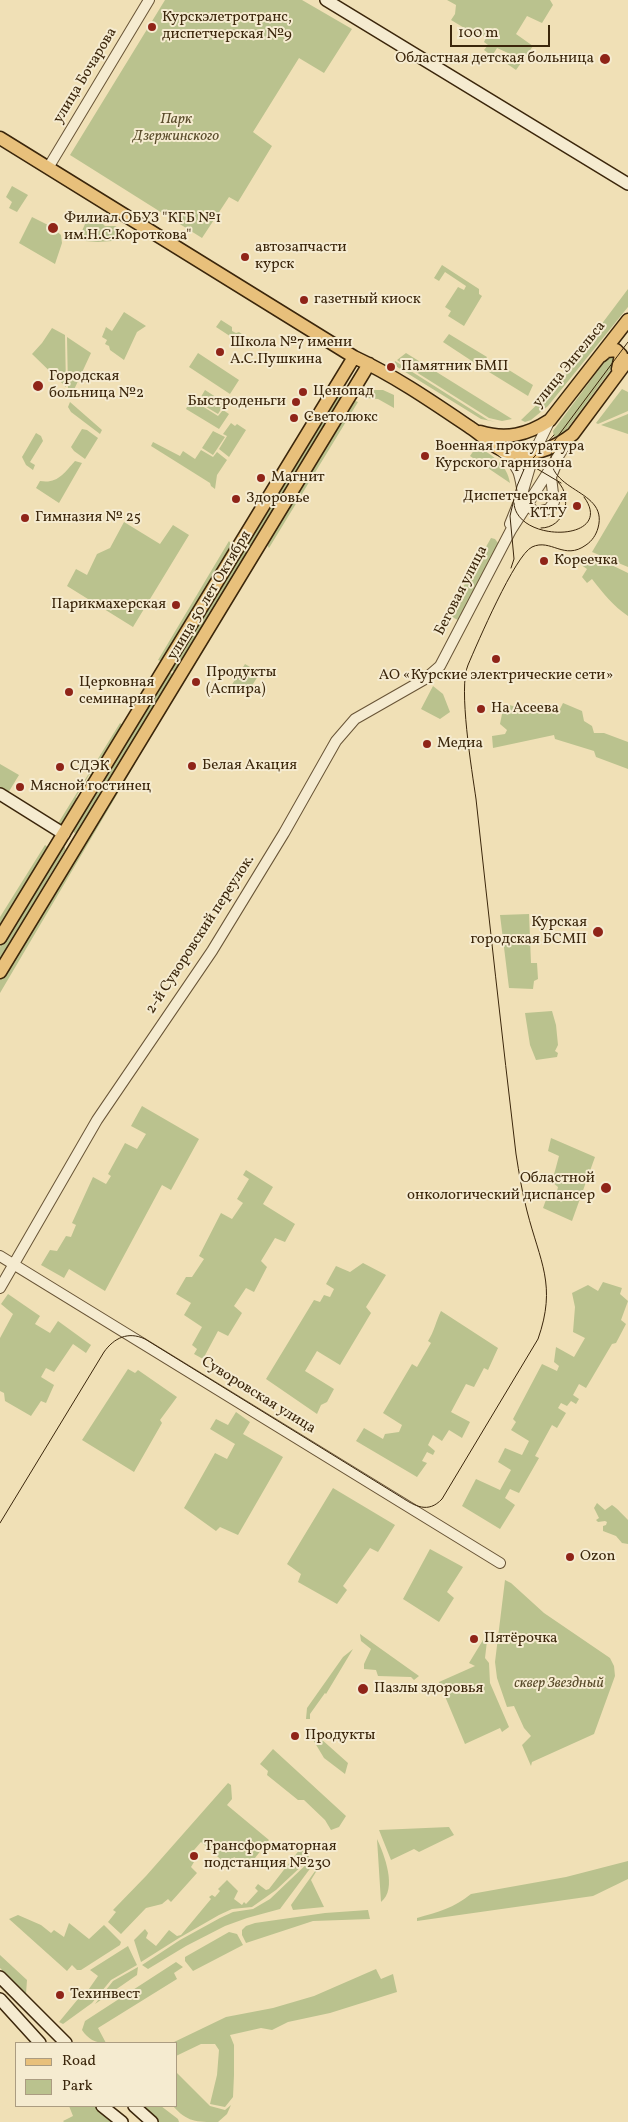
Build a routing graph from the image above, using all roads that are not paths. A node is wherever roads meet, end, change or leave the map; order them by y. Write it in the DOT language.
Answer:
graph roads {
  1 [pos="149,0"];
  2 [pos="326,0"];
  3 [pos="0,138"];
  4 [pos="48,168"];
  5 [pos="628,184"];
  6 [pos="627,321"];
  7 [pos="628,349"];
  8 [pos="354,357"];
  9 [pos="628,360"];
  10 [pos="594,361"];
  11 [pos="370,364"];
  12 [pos="613,378"];
  13 [pos="550,420"];
  14 [pos="473,429"];
  15 [pos="570,439"];
  16 [pos="497,448"];
  17 [pos="534,453"];
  18 [pos="524,499"];
  19 [pos="446,655"];
  20 [pos="0,794"];
  21 [pos="64,834"];
  22 [pos="78,843"];
  23 [pos="0,938"];
  24 [pos="0,972"];
  25 [pos="0,1256"];
  26 [pos="13,1265"];
  27 [pos="0,1288"];
  28 [pos="500,1563"];
  29 [pos="0,1977"];
  30 [pos="0,1999"];
  31 [pos="39,2042"];
  32 [pos="65,2042"];
  33 [pos="103,2107"];
  34 [pos="135,2107"];
  35 [pos="122,2122"];
  36 [pos="152,2122"];
  1 -- 4 [label="street, улица Бочарова"];
  2 -- 5 [label="main road"];
  3 -- 4 [label="main road"];
  4 -- 8 [label="main road"];
  6 -- 7 [label="main road"];
  6 -- 10 [label="main road, улица Энгельса"];
  8 -- 11 [label="main road"];
  8 -- 21 [label="main road, улица 50 лет Октября"];
  9 -- 12 [label="main road"];
  10 -- 12 [label="main road"];
  10 -- 13 [label="main road, улица Энгельса"];
  11 -- 14 [label="main road"];
  11 -- 22 [label="main road, улица 50 лет Октября"];
  12 -- 15 [label="main road"];
  13 -- 14 [label="main road, улица Энгельса"];
  13 -- 17 [label="street"];
  14 -- 16 [label="main road"];
  15 -- 17 [label="main road"];
  15 -- 18 [label="street"];
  15 -- 18 [label="street"];
  16 -- 17 [label="main road"];
  16 -- 18 [label="street"];
  17 -- 18 [label="street"];
  18 -- 19 [label="street, Беговая улица"];
  19 -- 26 [label="street, 2-й Суворовский переулок."];
  20 -- 21 [label="main road"];
  21 -- 22 [label="main road"];
  21 -- 23 [label="main road, улица 50 лет Октября"];
  22 -- 24 [label="main road, улица 50 лет Октября"];
  25 -- 26 [label="street, Суворовская улица"];
  26 -- 27 [label="street, 2-й Суворовский переулок."];
  26 -- 28 [label="street, Суворовская улица"];
  29 -- 32 [label="main road"];
  30 -- 31 [label="main road"];
  33 -- 35 [label="main road"];
  34 -- 36 [label="main road"];
}
